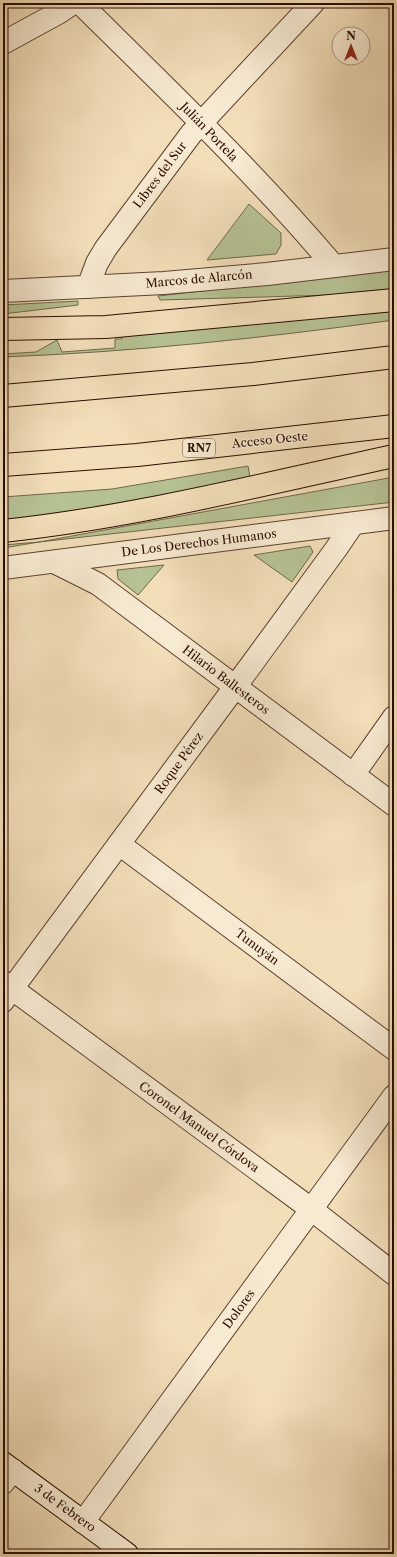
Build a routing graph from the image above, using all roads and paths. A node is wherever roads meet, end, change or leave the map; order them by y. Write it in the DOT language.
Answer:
graph roads {
  1 [pos="73,3"];
  2 [pos="80,3"];
  3 [pos="313,3"];
  4 [pos="3,43"];
  5 [pos="201,122"];
  6 [pos="394,259"];
  7 [pos="333,265"];
  8 [pos="88,287"];
  9 [pos="3,291"];
  10 [pos="394,300"];
  11 [pos="3,330"];
  12 [pos="394,357"];
  13 [pos="3,396"];
  14 [pos="394,426"];
  15 [pos="394,456"];
  16 [pos="3,465"];
  17 [pos="394,518"];
  18 [pos="352,524"];
  19 [pos="3,531"];
  20 [pos="54,562"];
  21 [pos="3,568"];
  22 [pos="235,687"];
  23 [pos="394,717"];
  24 [pos="353,775"];
  25 [pos="394,805"];
  26 [pos="119,844"];
  27 [pos="6,991"];
  28 [pos="394,1049"];
  29 [pos="394,1096"];
  30 [pos="311,1209"];
  31 [pos="394,1274"];
  32 [pos="6,1472"];
  33 [pos="83,1522"];
  34 [pos="127,1554"];
  1 -- 4 [label="street"];
  2 -- 5 [label="street, Julián Portela"];
  3 -- 5 [label="street, Libres del Sur"];
  5 -- 7 [label="street, Julián Portela"];
  5 -- 8 [label="street, Libres del Sur"];
  6 -- 7 [label="street, Marcos de Alarcón"];
  7 -- 8 [label="street, Marcos de Alarcón"];
  8 -- 9 [label="street, Marcos de Alarcón"];
  10 -- 11 [label="highway"];
  12 -- 13 [label="highway"];
  14 -- 16 [label="highway, Acceso Oeste / RN7"];
  15 -- 19 [label="highway"];
  17 -- 18 [label="street, De Los Derechos Humanos"];
  18 -- 20 [label="street, De Los Derechos Humanos"];
  18 -- 22 [label="street, Roque Pérez"];
  20 -- 21 [label="street, De Los Derechos Humanos"];
  20 -- 22 [label="street, Hilario Ballesteros"];
  22 -- 24 [label="street, Hilario Ballesteros"];
  22 -- 26 [label="street, Roque Pérez"];
  23 -- 24 [label="street"];
  24 -- 25 [label="street, Hilario Ballesteros"];
  26 -- 27 [label="street, Roque Pérez"];
  26 -- 28 [label="street, Tunuyán"];
  27 -- 30 [label="street, Coronel Manuel Córdova"];
  29 -- 30 [label="street, Dolores"];
  30 -- 31 [label="street, Coronel Manuel Córdova"];
  30 -- 33 [label="street, Dolores"];
  32 -- 33 [label="street, 3 de Febrero"];
  33 -- 34 [label="street, 3 de Febrero"];
}
